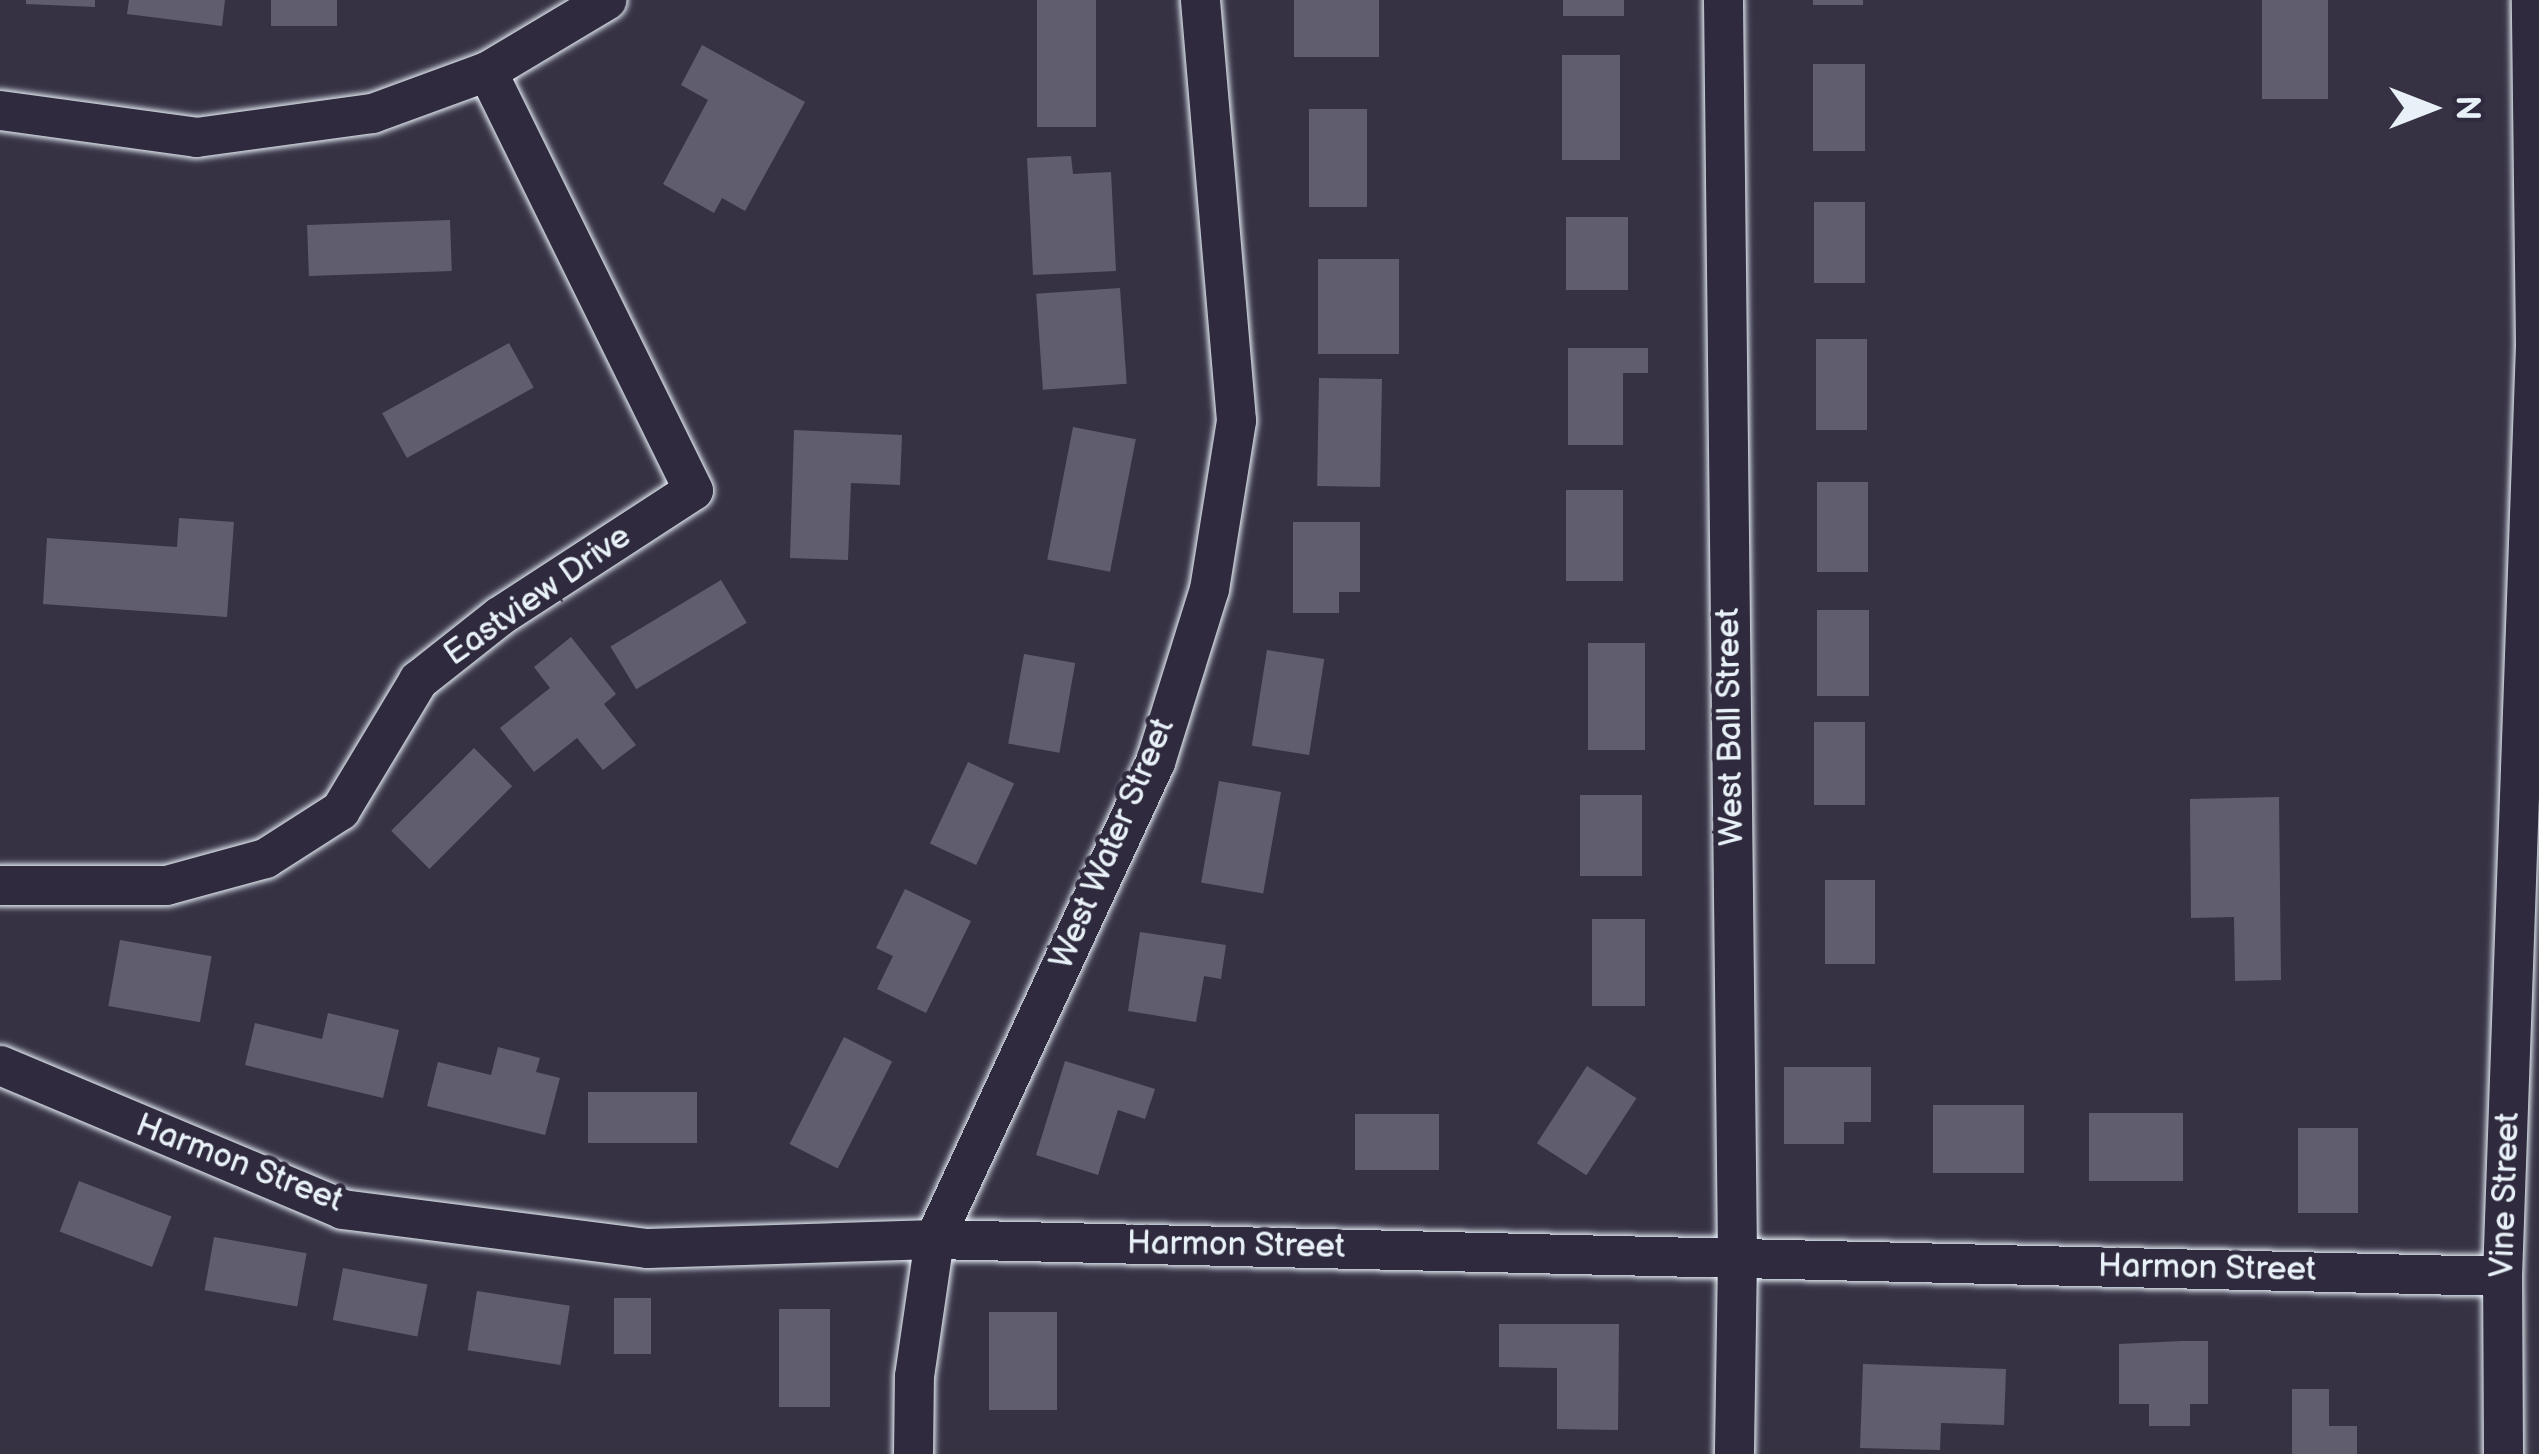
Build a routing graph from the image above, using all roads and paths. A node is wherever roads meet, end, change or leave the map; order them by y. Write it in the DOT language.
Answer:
graph roads {
  1 [pos="606,0"];
  2 [pos="1200,0"];
  3 [pos="1723,0"];
  4 [pos="2531,0"];
  5 [pos="487,71"];
  6 [pos="0,110"];
  7 [pos="0,885"];
  8 [pos="0,1065"];
  9 [pos="934,1239"];
  10 [pos="1738,1258"];
  11 [pos="2502,1276"];
  12 [pos="913,1454"];
  13 [pos="1734,1454"];
  14 [pos="2503,1454"];
  1 -- 5 [label="street"];
  2 -- 9 [label="street, West Water Street"];
  3 -- 10 [label="street, West Ball Street"];
  4 -- 11 [label="street, Vine Street"];
  5 -- 6 [label="street"];
  5 -- 7 [label="street, Eastview Drive"];
  8 -- 9 [label="street, Harmon Street"];
  9 -- 10 [label="street, Harmon Street"];
  9 -- 12 [label="street, West Water Street"];
  10 -- 11 [label="street, Harmon Street"];
  10 -- 13 [label="street, West Ball Street"];
  11 -- 14 [label="street, Vine Street"];
}
